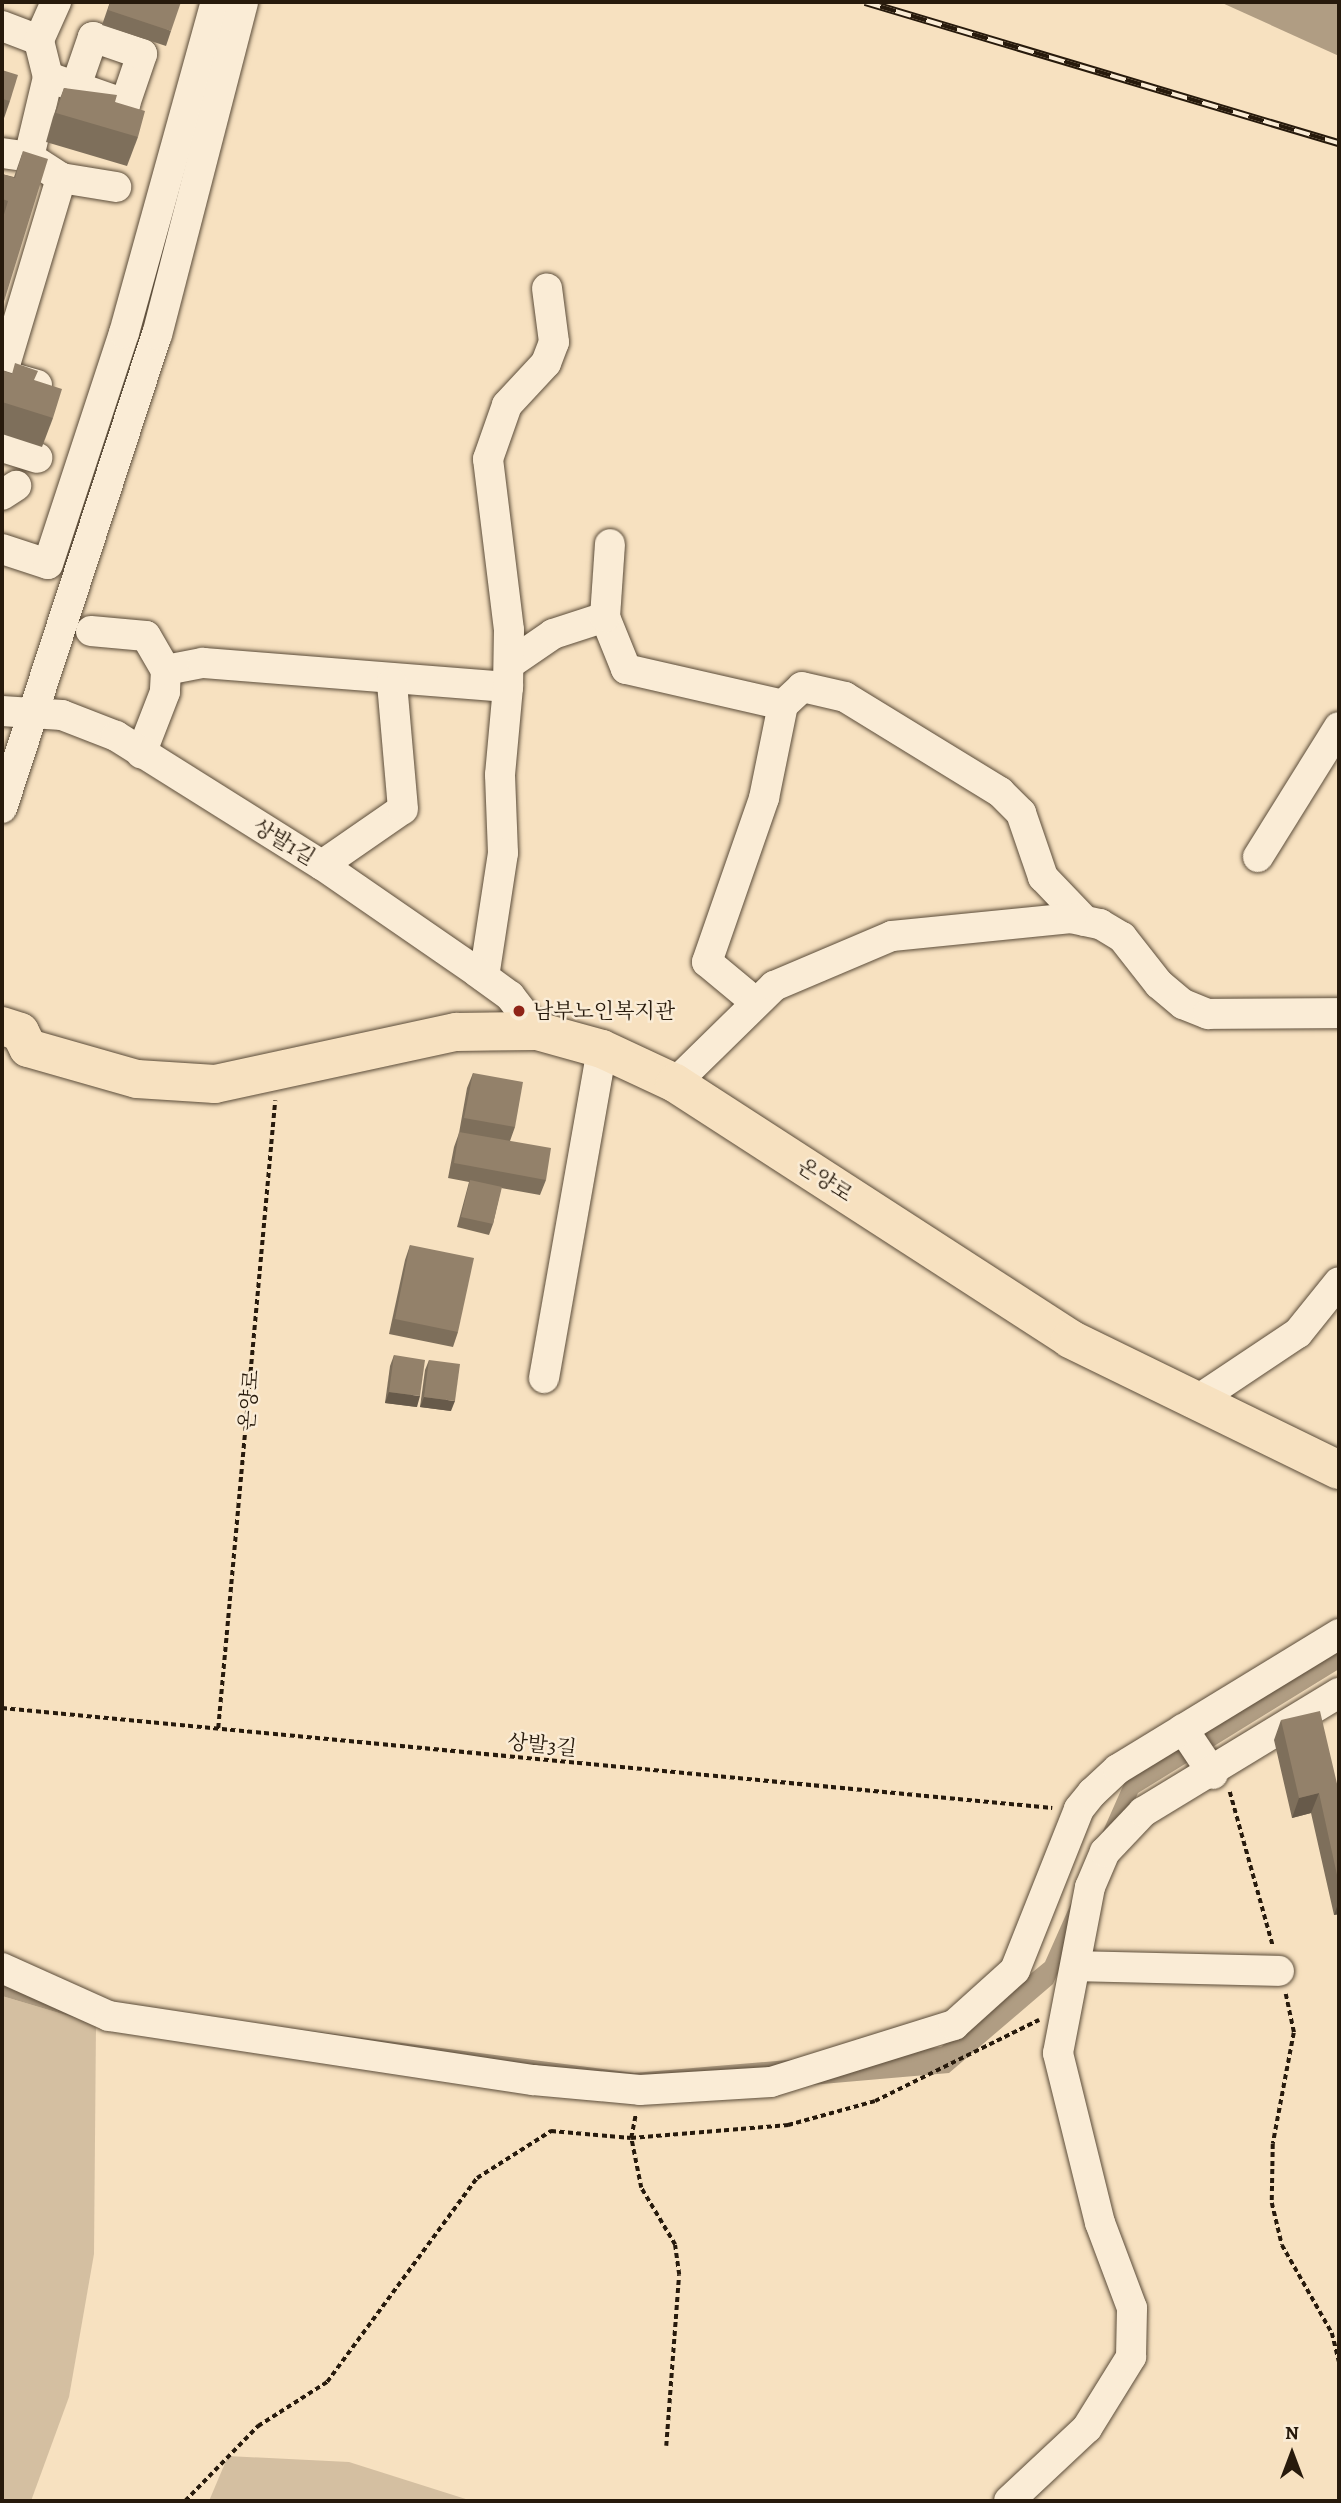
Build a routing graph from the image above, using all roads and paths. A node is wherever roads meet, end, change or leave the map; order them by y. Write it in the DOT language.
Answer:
graph roads {
  1 [pos="56,2"];
  2 [pos="216,2"];
  3 [pos="243,2"];
  4 [pos="2,26"];
  5 [pos="39,40"];
  6 [pos="15,155"];
  7 [pos="61,178"];
  8 [pos="116,187"];
  9 [pos="547,288"];
  10 [pos="57,391"];
  11 [pos="2,447"];
  12 [pos="37,458"];
  13 [pos="610,544"];
  14 [pos="2,549"];
  15 [pos="605,617"];
  16 [pos="91,631"];
  17 [pos="166,670"];
  18 [pos="510,675"];
  19 [pos="392,682"];
  20 [pos="783,705"];
  21 [pos="2,711"];
  22 [pos="33,712"];
  23 [pos="1336,741"];
  24 [pos="141,754"];
  25 [pos="2,808"];
  26 [pos="1258,857"];
  27 [pos="322,864"];
  28 [pos="1085,921"];
  29 [pos="484,977"];
  30 [pos="754,1002"];
  31 [pos="1339,1013"];
  32 [pos="537,1031"];
  33 [pos="11,1041"];
  34 [pos="602,1049"];
  35 [pos="278,1071"];
  36 [pos="675,1083"];
  37 [pos="1339,1282"];
  38 [pos="544,1378"];
  39 [pos="1193,1403"];
  40 [pos="1339,1470"];
  41 [pos="1339,1634"];
  42 [pos="1339,1693"];
  43 [pos="2,1708"];
  44 [pos="218,1729"];
  45 [pos="1185,1733"];
  46 [pos="1209,1769"];
  47 [pos="1079,1809"];
  48 [pos="1076,1966"];
  49 [pos="2,1968"];
  50 [pos="1279,1971"];
  51 [pos="1069,2004"];
  52 [pos="633,2130"];
  53 [pos="631,2138"];
  54 [pos="1339,2362"];
  55 [pos="666,2446"];
  56 [pos="185,2501"];
  57 [pos="1009,2501"];
  1 -- 5 [label="street"];
  2 -- 14 [label="street"];
  3 -- 22 [label="street"];
  4 -- 5 [label="street"];
  5 -- 6 [label="street"];
  6 -- 7 [label="street"];
  7 -- 8 [label="street"];
  7 -- 10 [label="street"];
  9 -- 18 [label="street"];
  11 -- 12 [label="street"];
  13 -- 15 [label="street"];
  15 -- 18 [label="street"];
  15 -- 20 [label="street"];
  16 -- 17 [label="street"];
  17 -- 19 [label="street"];
  17 -- 24 [label="street"];
  18 -- 19 [label="street"];
  18 -- 29 [label="street"];
  19 -- 27 [label="street"];
  20 -- 28 [label="street"];
  20 -- 30 [label="street"];
  21 -- 22 [label="street, 상발1길"];
  22 -- 24 [label="street, 상발1길"];
  22 -- 25 [label="street"];
  23 -- 26 [label="street"];
  24 -- 27 [label="street, 상발1길"];
  27 -- 29 [label="street, 상발1길"];
  28 -- 30 [label="street"];
  28 -- 31 [label="street"];
  29 -- 32 [label="street, 상발1길"];
  30 -- 36 [label="street"];
  32 -- 34 [label="main road, 온양로"];
  32 -- 35 [label="main road, 온양로"];
  33 -- 35 [label="main road, 온양로"];
  34 -- 36 [label="main road, 온양로"];
  34 -- 38 [label="street"];
  35 -- 44 [label="path, 온양로"];
  36 -- 39 [label="main road, 온양로"];
  37 -- 39 [label="street"];
  39 -- 40 [label="main road, 온양로"];
  41 -- 45 [label="street"];
  42 -- 46 [label="street"];
  43 -- 44 [label="path, 상발3길"];
  44 -- 47 [label="path, 상발3길"];
  45 -- 46 [label="street"];
  45 -- 47 [label="street"];
  46 -- 48 [label="street"];
  46 -- 50 [label="path"];
  47 -- 49 [label="street"];
  48 -- 50 [label="street"];
  48 -- 51 [label="street"];
  50 -- 54 [label="path"];
  51 -- 53 [label="path"];
  51 -- 57 [label="street"];
  52 -- 53 [label="path"];
  53 -- 55 [label="path"];
  53 -- 56 [label="path"];
}
